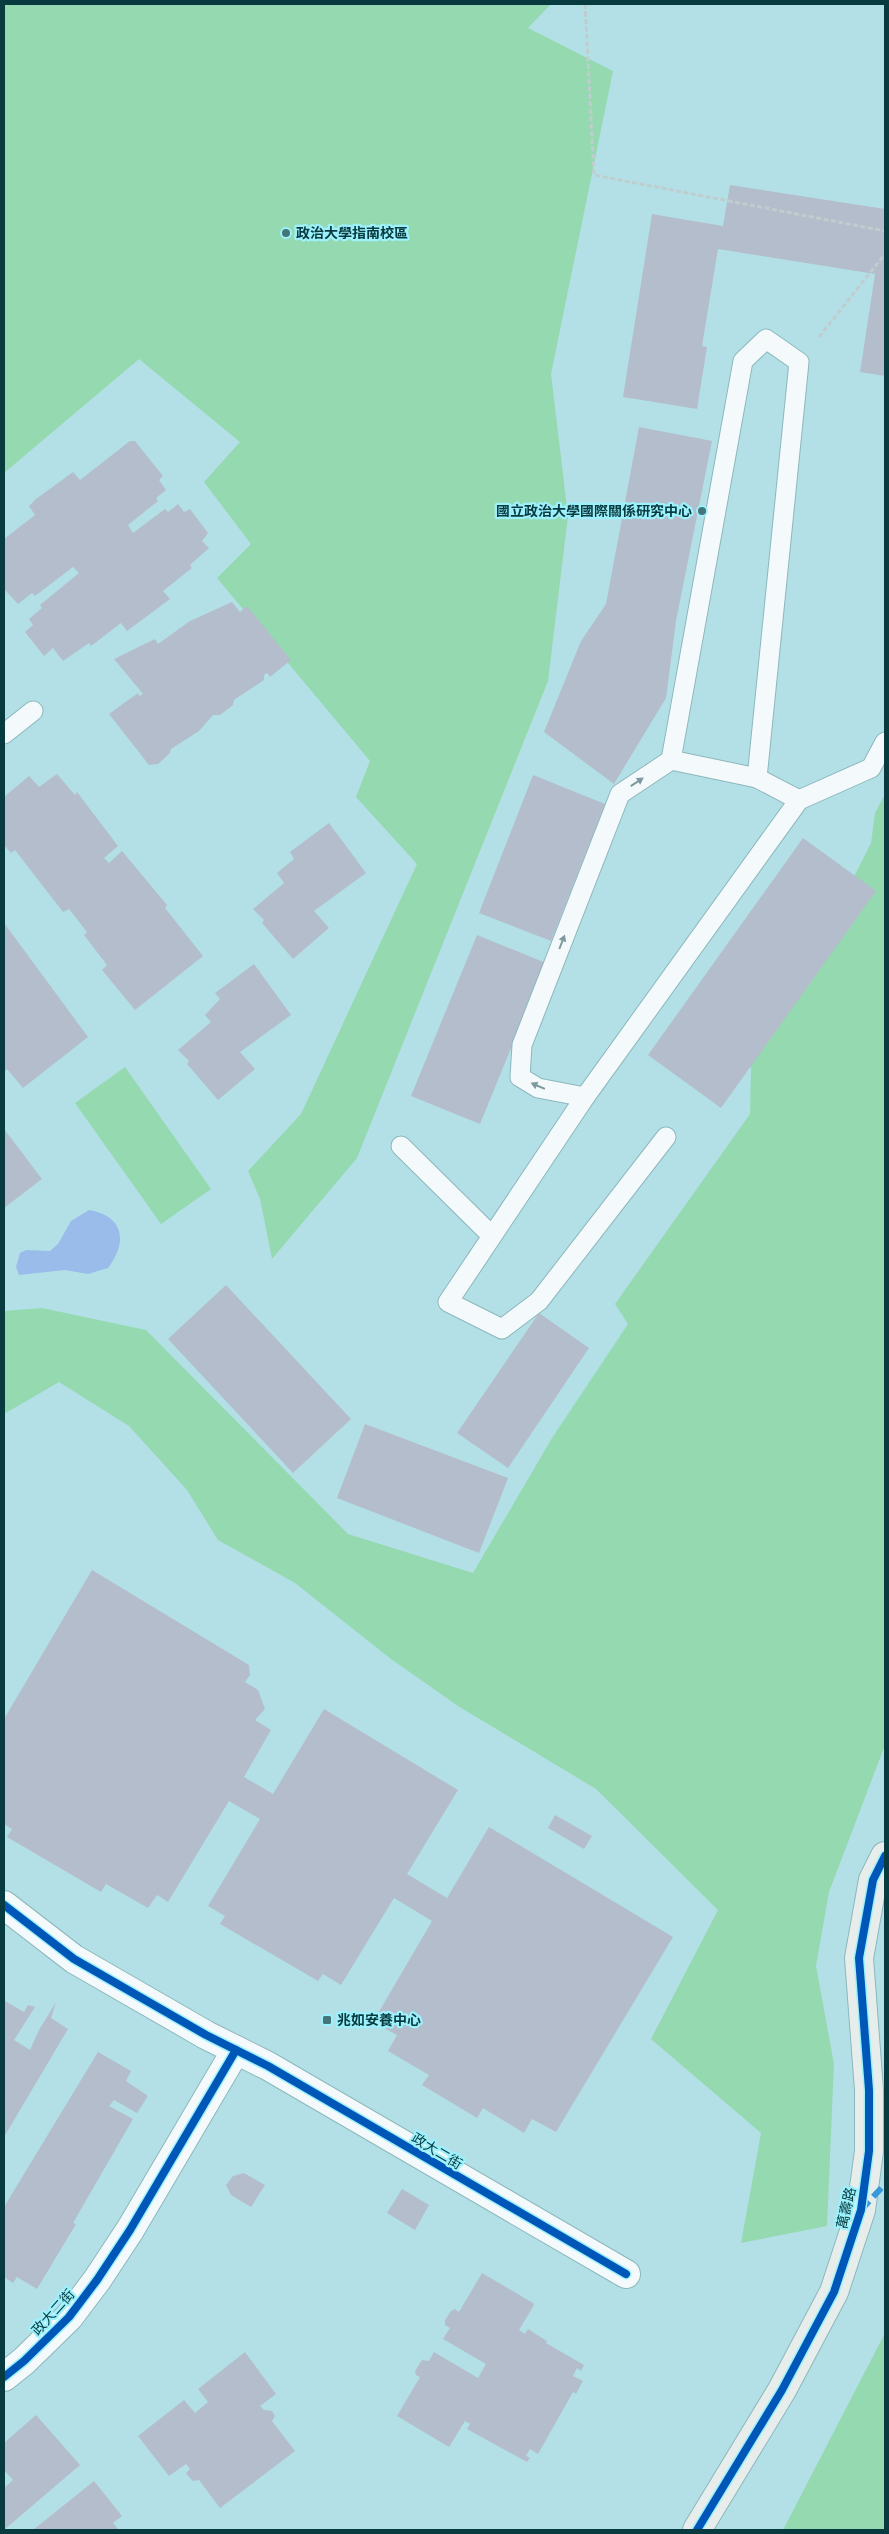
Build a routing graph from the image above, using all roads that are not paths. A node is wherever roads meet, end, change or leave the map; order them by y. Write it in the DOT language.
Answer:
graph roads {
  1 [pos="34,711"];
  2 [pos="4,734"];
  3 [pos="885,742"];
  4 [pos="671,760"];
  5 [pos="757,778"];
  6 [pos="799,800"];
  7 [pos="585,1097"];
  8 [pos="666,1137"];
  9 [pos="400,1146"];
  10 [pos="491,1235"];
  11 [pos="885,1856"];
  12 [pos="4,1905"];
  13 [pos="236,2050"];
  14 [pos="626,2274"];
  15 [pos="4,2378"];
  16 [pos="697,2530"];
  1 -- 2 [label="lane"];
  3 -- 6 [label="lane"];
  4 -- 5 [label="lane"];
  4 -- 5 [label="lane"];
  7 -- 4 [label="lane, one-way"];
  5 -- 6 [label="lane"];
  6 -- 7 [label="lane"];
  7 -- 10 [label="lane"];
  8 -- 10 [label="lane"];
  9 -- 10 [label="lane"];
  11 -- 16 [label="street, 萬壽路"];
  12 -- 13 [label="street, 政大二街"];
  13 -- 14 [label="street, 政大二街"];
  13 -- 15 [label="street, 政大二街"];
}
